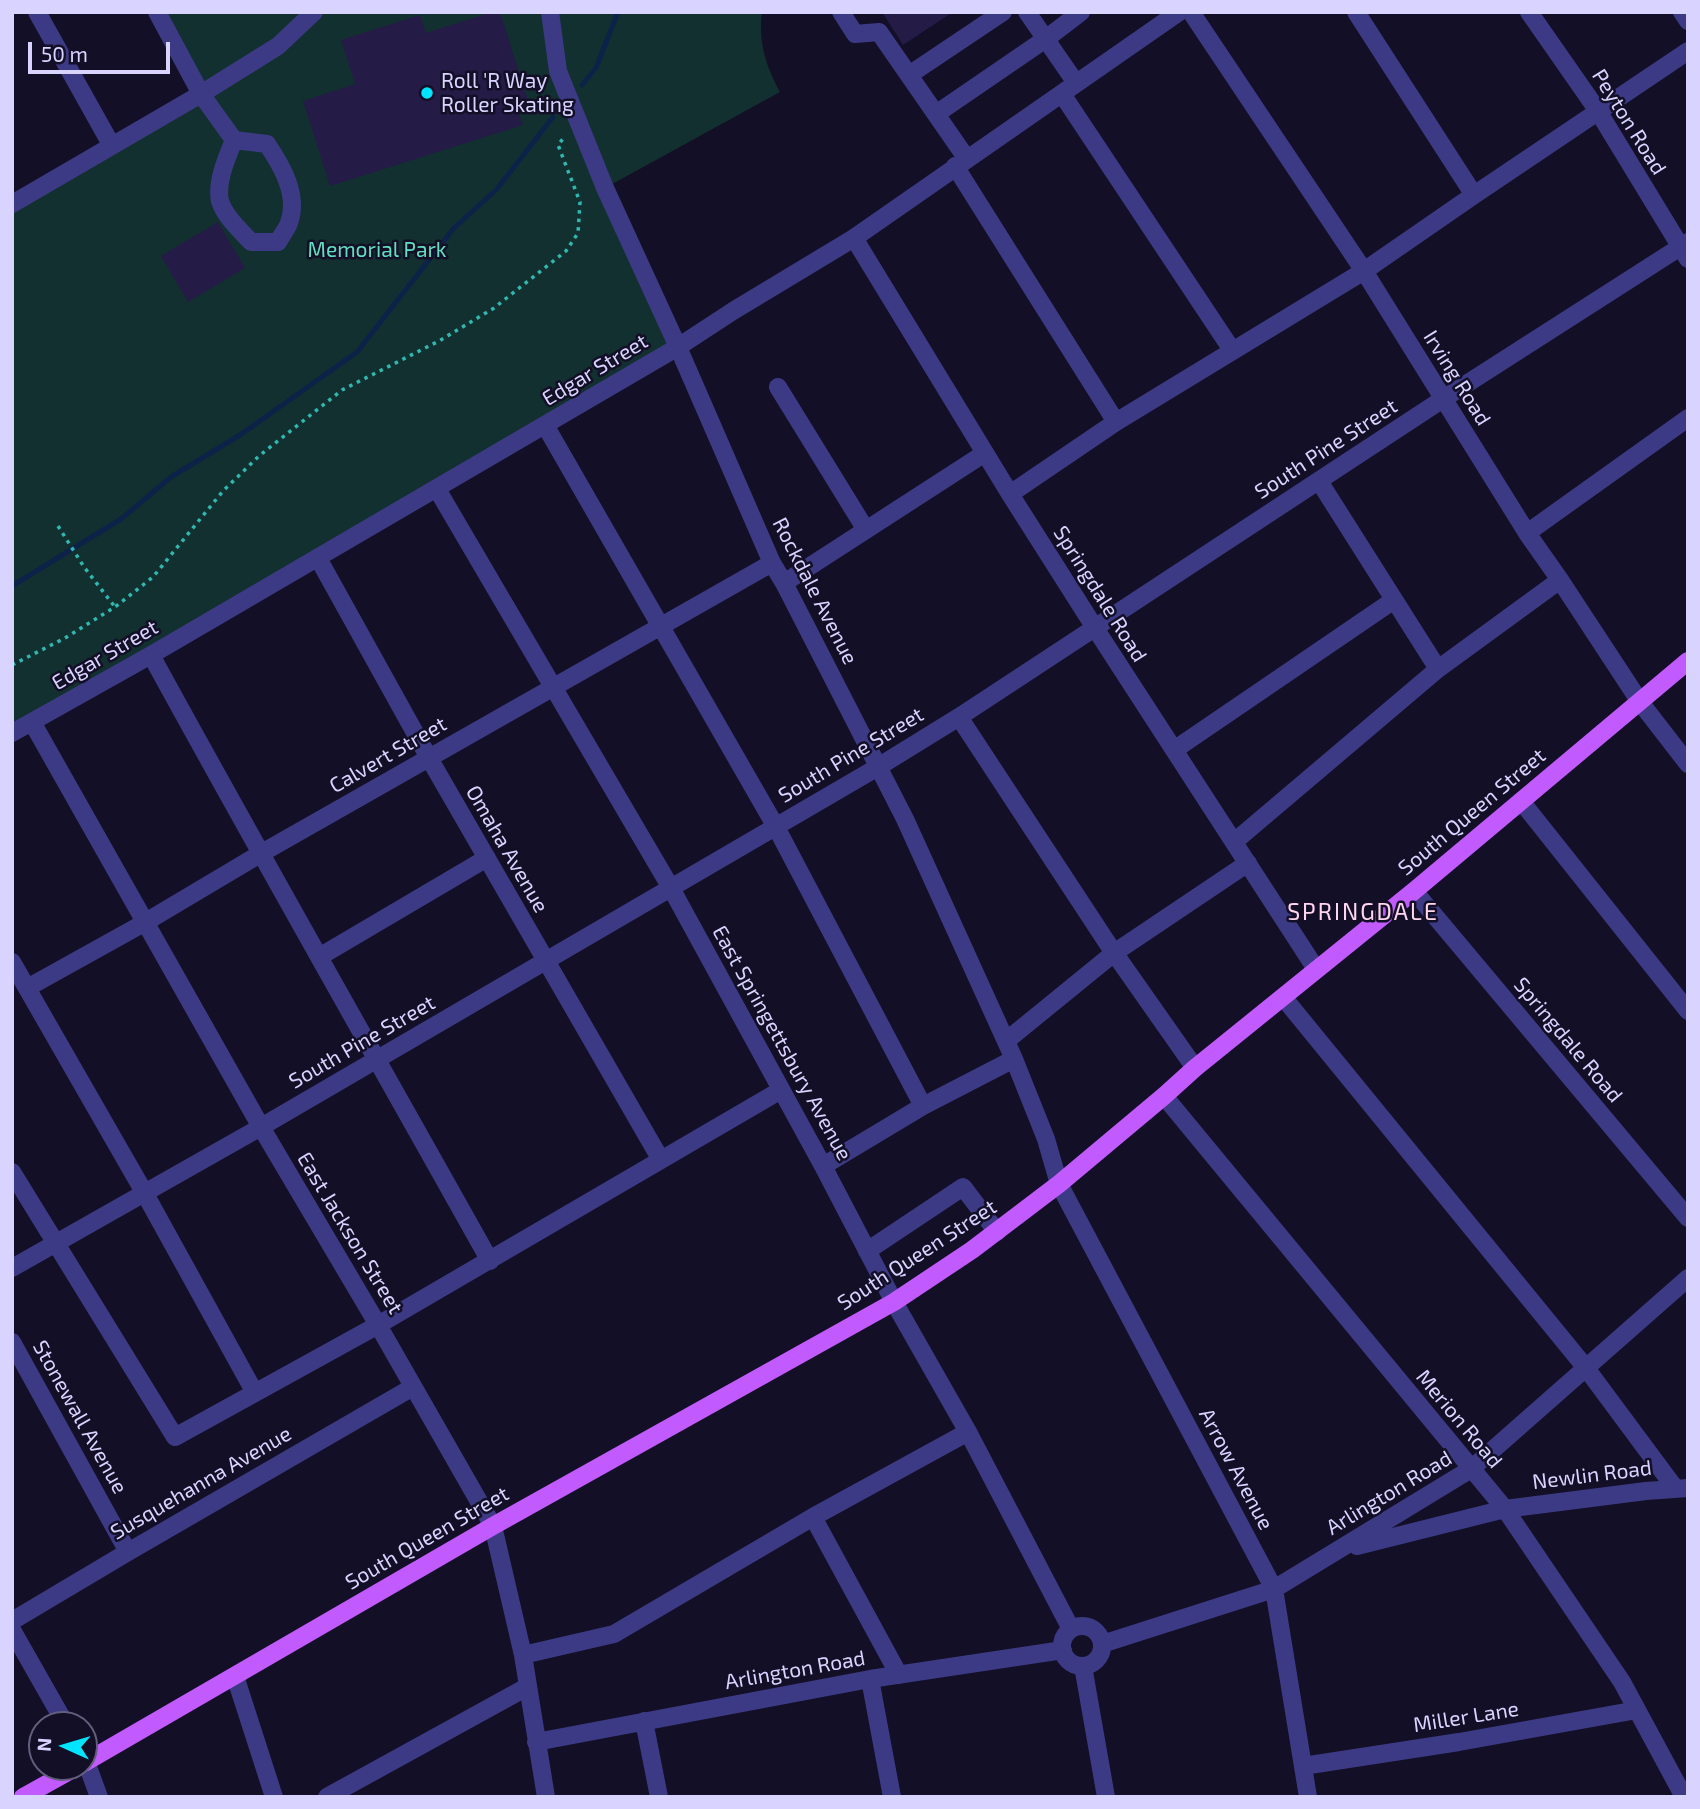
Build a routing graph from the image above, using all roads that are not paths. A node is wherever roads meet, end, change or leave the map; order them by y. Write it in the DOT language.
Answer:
graph roads {
  1 [pos="37,12"];
  2 [pos="156,12"];
  3 [pos="314,12"];
  4 [pos="550,12"];
  5 [pos="841,12"];
  6 [pos="1003,12"];
  7 [pos="1027,12"];
  8 [pos="1081,12"];
  9 [pos="1179,12"];
  10 [pos="1191,12"];
  11 [pos="1356,12"];
  12 [pos="1529,12"];
  13 [pos="1682,12"];
  14 [pos="1688,21"];
  15 [pos="1046,38"];
  16 [pos="1688,51"];
  17 [pos="909,75"];
  18 [pos="1069,89"];
  19 [pos="201,94"];
  20 [pos="1598,111"];
  21 [pos="936,114"];
  22 [pos="234,140"];
  23 [pos="112,146"];
  24 [pos="961,163"];
  25 [pos="1474,195"];
  26 [pos="12,204"];
  27 [pos="854,238"];
  28 [pos="1685,249"];
  29 [pos="1364,271"];
  30 [pos="678,347"];
  31 [pos="1232,350"];
  32 [pos="778,387"];
  33 [pos="1444,399"];
  34 [pos="1688,418"];
  35 [pos="1116,422"];
  36 [pos="545,425"];
  37 [pos="985,453"];
  38 [pos="1319,481"];
  39 [pos="437,489"];
  40 [pos="1010,494"];
  41 [pos="866,530"];
  42 [pos="1527,533"];
  43 [pos="318,558"];
  44 [pos="772,564"];
  45 [pos="1560,580"];
  46 [pos="784,583"];
  47 [pos="1394,600"];
  48 [pos="660,627"];
  49 [pos="1095,628"];
  50 [pos="151,655"];
  51 [pos="1688,661"];
  52 [pos="1438,669"];
  53 [pos="553,688"];
  54 [pos="1640,702"];
  55 [pos="958,717"];
  56 [pos="32,722"];
  57 [pos="12,733"];
  58 [pos="1174,750"];
  59 [pos="429,758"];
  60 [pos="1688,764"];
  61 [pos="878,767"];
  62 [pos="1521,801"];
  63 [pos="776,827"];
  64 [pos="1234,842"];
  65 [pos="260,854"];
  66 [pos="487,858"];
  67 [pos="1248,863"];
  68 [pos="671,888"];
  69 [pos="1414,891"];
  70 [pos="144,923"];
  71 [pos="1114,953"];
  72 [pos="319,957"];
  73 [pos="546,961"];
  74 [pos="12,962"];
  75 [pos="1317,969"];
  76 [pos="27,988"];
  77 [pos="1283,997"];
  78 [pos="1688,1011"];
  79 [pos="1006,1041"];
  80 [pos="377,1059"];
  81 [pos="1014,1059"];
  82 [pos="1195,1068"];
  83 [pos="782,1090"];
  84 [pos="1164,1096"];
  85 [pos="923,1106"];
  86 [pos="261,1127"];
  87 [pos="661,1160"];
  88 [pos="823,1166"];
  89 [pos="12,1172"];
  90 [pos="1059,1184"];
  91 [pos="144,1192"];
  92 [pos="1688,1219"];
  93 [pos="997,1232"];
  94 [pos="56,1243"];
  95 [pos="867,1251"];
  96 [pos="489,1261"];
  97 [pos="12,1268"];
  98 [pos="1688,1278"];
  99 [pos="894,1302"];
  100 [pos="378,1325"];
  101 [pos="12,1342"];
  102 [pos="1586,1368"];
  103 [pos="413,1387"];
  104 [pos="255,1393"];
  105 [pos="968,1432"];
  106 [pos="1471,1469"];
  107 [pos="1681,1488"];
  108 [pos="1504,1509"];
  109 [pos="813,1517"];
  110 [pos="493,1526"];
  111 [pos="1340,1550"];
  112 [pos="128,1552"];
  113 [pos="1274,1589"];
  114 [pos="12,1621"];
  115 [pos="1071,1629"];
  116 [pos="12,1630"];
  117 [pos="1102,1644"];
  118 [pos="1063,1650"];
  119 [pos="523,1655"];
  120 [pos="1083,1666"];
  121 [pos="899,1675"];
  122 [pos="235,1676"];
  123 [pos="870,1679"];
  124 [pos="527,1687"];
  125 [pos="1637,1710"];
  126 [pos="58,1711"];
  127 [pos="644,1721"];
  128 [pos="536,1742"];
  129 [pos="98,1754"];
  130 [pos="1303,1766"];
  131 [pos="50,1781"];
  132 [pos="92,1781"];
  133 [pos="23,1797"];
  134 [pos="99,1797"];
  135 [pos="274,1797"];
  136 [pos="327,1797"];
  137 [pos="546,1797"];
  138 [pos="659,1797"];
  139 [pos="892,1797"];
  140 [pos="1106,1797"];
  141 [pos="1308,1797"];
  142 [pos="1684,1797"];
  1 -- 23 [label="street"];
  2 -- 19 [label="street"];
  3 -- 19 [label="street"];
  4 -- 30 [label="street, Rockdale Avenue"];
  5 -- 17 [label="street"];
  6 -- 17 [label="street"];
  7 -- 15 [label="street"];
  8 -- 15 [label="street"];
  9 -- 18 [label="street, Edgar Street"];
  10 -- 29 [label="street, Irving Road"];
  11 -- 25 [label="street"];
  12 -- 20 [label="street, Peyton Road"];
  13 -- 14 [label="street"];
  15 -- 18 [label="street"];
  15 -- 21 [label="street"];
  16 -- 20 [label="street"];
  17 -- 21 [label="street"];
  18 -- 24 [label="street, Edgar Street"];
  18 -- 31 [label="street"];
  19 -- 22 [label="street"];
  19 -- 23 [label="street"];
  20 -- 25 [label="street"];
  20 -- 28 [label="street, Peyton Road"];
  21 -- 24 [label="street"];
  22 -- 22 [label="street"];
  23 -- 26 [label="street"];
  24 -- 27 [label="street, Edgar Street"];
  24 -- 35 [label="street"];
  25 -- 29 [label="street"];
  27 -- 30 [label="street, Edgar Street"];
  27 -- 37 [label="street, Springdale Road"];
  28 -- 33 [label="street, South Pine Street"];
  29 -- 31 [label="street"];
  29 -- 33 [label="street, Irving Road"];
  30 -- 36 [label="street, Edgar Street"];
  30 -- 44 [label="street, Rockdale Avenue"];
  31 -- 35 [label="street"];
  32 -- 41 [label="street"];
  33 -- 38 [label="street, South Pine Street"];
  33 -- 42 [label="street, Irving Road"];
  34 -- 42 [label="street"];
  35 -- 40 [label="street"];
  36 -- 39 [label="street, Edgar Street"];
  36 -- 48 [label="street"];
  37 -- 40 [label="street, Springdale Road"];
  37 -- 41 [label="street"];
  38 -- 47 [label="street"];
  38 -- 49 [label="street, South Pine Street"];
  39 -- 43 [label="street, Edgar Street"];
  39 -- 53 [label="street, East Springettsbury Avenue"];
  40 -- 49 [label="street, Springdale Road"];
  41 -- 46 [label="street"];
  42 -- 45 [label="street, Irving Road"];
  43 -- 50 [label="street, Edgar Street"];
  43 -- 59 [label="street, Omaha Avenue"];
  44 -- 46 [label="street, Rockdale Avenue"];
  44 -- 48 [label="street, Calvert Street"];
  45 -- 52 [label="street"];
  45 -- 54 [label="street, Irving Road"];
  46 -- 61 [label="street, Rockdale Avenue"];
  47 -- 52 [label="street"];
  47 -- 58 [label="street"];
  48 -- 53 [label="street, Calvert Street"];
  48 -- 63 [label="street"];
  49 -- 55 [label="street, South Pine Street"];
  49 -- 58 [label="street, Springdale Road"];
  50 -- 56 [label="street, Edgar Street"];
  50 -- 65 [label="street"];
  51 -- 54 [label="main road, South Queen Street"];
  52 -- 64 [label="street"];
  53 -- 59 [label="street, Calvert Street"];
  53 -- 68 [label="street, East Springettsbury Avenue"];
  54 -- 60 [label="street, Irving Road"];
  54 -- 62 [label="main road, South Queen Street"];
  55 -- 61 [label="street, South Pine Street"];
  55 -- 71 [label="street"];
  56 -- 57 [label="street, Edgar Street"];
  56 -- 70 [label="street, East Jackson Street"];
  58 -- 64 [label="street, Springdale Road"];
  59 -- 65 [label="street, Calvert Street"];
  59 -- 66 [label="street, Omaha Avenue"];
  61 -- 63 [label="street, South Pine Street"];
  61 -- 79 [label="street, Rockdale Avenue"];
  62 -- 69 [label="main road, South Queen Street"];
  62 -- 78 [label="street"];
  63 -- 68 [label="street, South Pine Street"];
  63 -- 85 [label="street"];
  64 -- 67 [label="street, Springdale Road"];
  65 -- 70 [label="street, Calvert Street"];
  65 -- 72 [label="street"];
  66 -- 72 [label="street"];
  66 -- 73 [label="street, Omaha Avenue"];
  67 -- 71 [label="street"];
  67 -- 75 [label="street, Springdale Road"];
  68 -- 73 [label="street, South Pine Street"];
  68 -- 83 [label="street, East Springettsbury Avenue"];
  69 -- 75 [label="main road, South Queen Street"];
  69 -- 92 [label="street, Springdale Road"];
  70 -- 76 [label="street, Calvert Street"];
  70 -- 86 [label="street, East Jackson Street"];
  71 -- 79 [label="street"];
  71 -- 82 [label="street"];
  72 -- 80 [label="street"];
  73 -- 80 [label="street, South Pine Street"];
  73 -- 87 [label="street, Omaha Avenue"];
  74 -- 76 [label="street"];
  75 -- 77 [label="main road, South Queen Street"];
  76 -- 91 [label="street"];
  77 -- 82 [label="main road, South Queen Street"];
  77 -- 102 [label="street"];
  79 -- 81 [label="street, Rockdale Avenue"];
  80 -- 86 [label="street, South Pine Street"];
  80 -- 96 [label="street"];
  81 -- 85 [label="street"];
  81 -- 90 [label="street, Rockdale Avenue"];
  82 -- 84 [label="main road, South Queen Street"];
  83 -- 87 [label="street"];
  83 -- 88 [label="street, East Springettsbury Avenue"];
  84 -- 90 [label="main road, South Queen Street"];
  84 -- 106 [label="street, Merion Road"];
  85 -- 88 [label="street"];
  86 -- 91 [label="street, South Pine Street"];
  86 -- 100 [label="street, East Jackson Street"];
  87 -- 96 [label="street"];
  88 -- 95 [label="street, East Springettsbury Avenue"];
  89 -- 94 [label="street"];
  90 -- 93 [label="main road, South Queen Street"];
  90 -- 113 [label="street, Arrow Avenue"];
  91 -- 94 [label="street, South Pine Street"];
  91 -- 104 [label="street"];
  93 -- 95 [label="street"];
  93 -- 99 [label="main road, South Queen Street"];
  94 -- 97 [label="street, South Pine Street"];
  94 -- 104 [label="street"];
  95 -- 99 [label="street, East Springettsbury Avenue"];
  96 -- 100 [label="street"];
  98 -- 102 [label="street, Arlington Road"];
  99 -- 105 [label="street, East Springettsbury Avenue"];
  99 -- 110 [label="main road, South Queen Street"];
  100 -- 103 [label="street, East Jackson Street"];
  100 -- 104 [label="street"];
  101 -- 112 [label="street, Stonewall Avenue"];
  102 -- 106 [label="street, Arlington Road"];
  102 -- 107 [label="street"];
  103 -- 110 [label="street, East Jackson Street"];
  103 -- 112 [label="street, Susquehanna Avenue"];
  105 -- 109 [label="street"];
  105 -- 115 [label="street, East Springettsbury Avenue"];
  106 -- 108 [label="street, Merion Road"];
  106 -- 111 [label="street, Arlington Road"];
  107 -- 108 [label="street, Newlin Road"];
  108 -- 111 [label="street, Newlin Road"];
  108 -- 125 [label="street, Merion Road"];
  109 -- 119 [label="street"];
  109 -- 121 [label="street"];
  110 -- 119 [label="street, East Jackson Street"];
  110 -- 122 [label="main road, South Queen Street"];
  111 -- 113 [label="street, Arlington Road"];
  112 -- 114 [label="street, Susquehanna Avenue"];
  113 -- 117 [label="street, Arlington Road"];
  113 -- 130 [label="street, Arrow Avenue"];
  115 -- 117 [label="street"];
  115 -- 118 [label="street"];
  116 -- 126 [label="street"];
  117 -- 120 [label="street"];
  118 -- 120 [label="street"];
  118 -- 121 [label="street, Arlington Road"];
  119 -- 124 [label="street, East Jackson Street"];
  120 -- 140 [label="street"];
  121 -- 123 [label="street, Arlington Road"];
  122 -- 129 [label="main road, South Queen Street"];
  122 -- 135 [label="street"];
  123 -- 127 [label="street, Arlington Road"];
  123 -- 139 [label="street"];
  124 -- 128 [label="street, East Jackson Street"];
  124 -- 136 [label="street"];
  125 -- 130 [label="street, Miller Lane"];
  125 -- 142 [label="street, Merion Road"];
  127 -- 128 [label="street, Arlington Road"];
  127 -- 138 [label="street"];
  128 -- 137 [label="street, East Jackson Street"];
  130 -- 141 [label="street, Arrow Avenue"];
  131 -- 133 [label="main road, South Queen Street"];
  132 -- 134 [label="street"];
}
